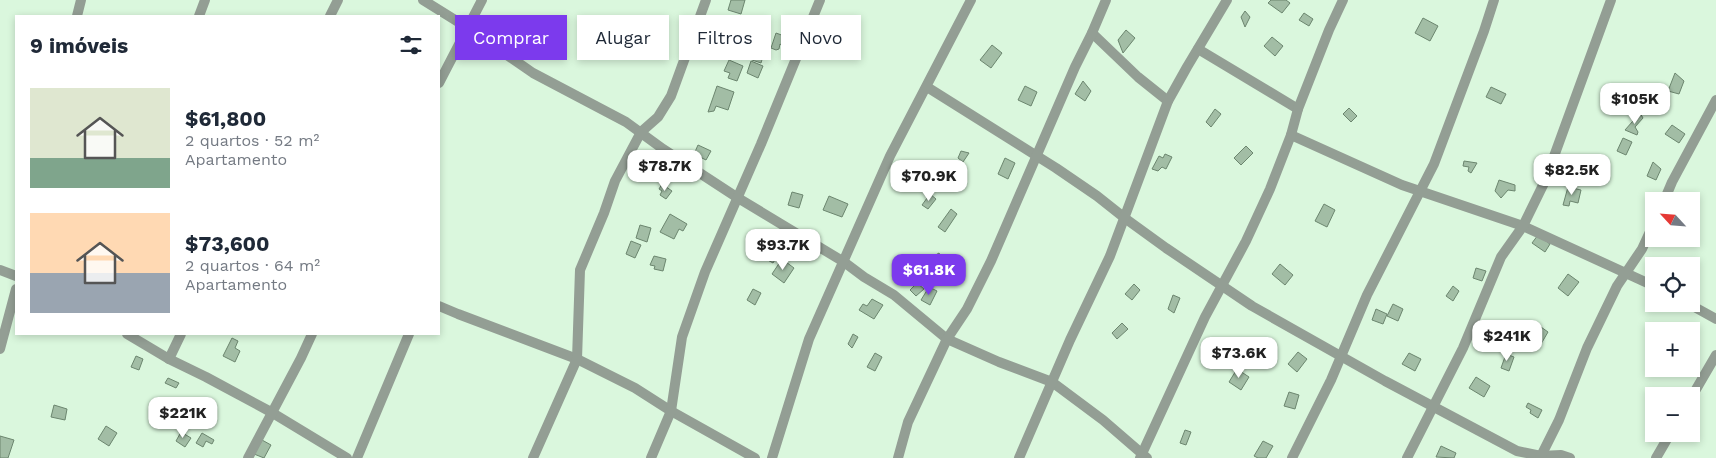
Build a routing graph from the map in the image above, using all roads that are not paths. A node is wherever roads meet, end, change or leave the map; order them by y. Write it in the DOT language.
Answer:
graph roads {
  1 [pos="81,0"];
  2 [pos="204,0"];
  3 [pos="338,0"];
  4 [pos="423,0"];
  5 [pos="482,0"];
  6 [pos="706,0"];
  7 [pos="820,0"];
  8 [pos="971,0"];
  9 [pos="1106,0"];
  10 [pos="1227,0"];
  11 [pos="1343,0"];
  12 [pos="1494,0"];
  13 [pos="1611,0"];
  14 [pos="77,15"];
  15 [pos="199,15"];
  16 [pos="330,15"];
  17 [pos="474,15"];
  18 [pos="455,20"];
  19 [pos="1092,34"];
  20 [pos="1198,49"];
  21 [pos="455,53"];
  22 [pos="514,60"];
  23 [pos="440,81"];
  24 [pos="927,87"];
  25 [pos="1716,100"];
  26 [pos="1168,101"];
  27 [pos="1298,109"];
  28 [pos="641,132"];
  29 [pos="1291,135"];
  30 [pos="1036,156"];
  31 [pos="1420,191"];
  32 [pos="1668,192"];
  33 [pos="738,198"];
  34 [pos="1126,219"];
  35 [pos="1523,226"];
  36 [pos="1645,242"];
  37 [pos="844,262"];
  38 [pos="0,270"];
  39 [pos="1626,272"];
  40 [pos="15,276"];
  41 [pos="1645,282"];
  42 [pos="1223,286"];
  43 [pos="15,294"];
  44 [pos="440,306"];
  45 [pos="1700,310"];
  46 [pos="1716,319"];
  47 [pos="129,335"];
  48 [pos="181,335"];
  49 [pos="312,335"];
  50 [pos="409,335"];
  51 [pos="947,339"];
  52 [pos="0,350"];
  53 [pos="1716,355"];
  54 [pos="1341,356"];
  55 [pos="169,359"];
  56 [pos="577,359"];
  57 [pos="1052,382"];
  58 [pos="1697,387"];
  59 [pos="1433,407"];
  60 [pos="671,411"];
  61 [pos="271,412"];
  62 [pos="1665,442"];
  63 [pos="1143,457"];
  64 [pos="1540,457"];
  65 [pos="248,458"];
  66 [pos="347,458"];
  67 [pos="357,458"];
  68 [pos="533,458"];
  69 [pos="652,458"];
  70 [pos="755,458"];
  71 [pos="772,458"];
  72 [pos="898,458"];
  73 [pos="1019,458"];
  74 [pos="1292,458"];
  75 [pos="1407,458"];
  76 [pos="1570,458"];
  77 [pos="1656,458"];
  1 -- 14 [label="street"];
  2 -- 15 [label="street"];
  3 -- 16 [label="street"];
  4 -- 18 [label="street"];
  5 -- 17 [label="street"];
  6 -- 28 [label="street"];
  7 -- 33 [label="street"];
  8 -- 24 [label="street"];
  9 -- 19 [label="street"];
  10 -- 20 [label="street"];
  11 -- 27 [label="street"];
  12 -- 31 [label="street"];
  13 -- 35 [label="street"];
  19 -- 26 [label="street"];
  19 -- 30 [label="street"];
  20 -- 26 [label="street"];
  20 -- 27 [label="street"];
  21 -- 23 [label="street"];
  22 -- 28 [label="street"];
  24 -- 30 [label="street"];
  24 -- 37 [label="street"];
  25 -- 32 [label="street"];
  26 -- 34 [label="street"];
  27 -- 29 [label="street"];
  28 -- 33 [label="street"];
  28 -- 56 [label="street"];
  29 -- 31 [label="street"];
  29 -- 42 [label="street"];
  30 -- 34 [label="street"];
  30 -- 51 [label="street"];
  31 -- 35 [label="street"];
  31 -- 54 [label="street"];
  33 -- 37 [label="street"];
  33 -- 60 [label="street"];
  34 -- 42 [label="street"];
  34 -- 57 [label="street"];
  35 -- 39 [label="street"];
  35 -- 59 [label="street"];
  36 -- 39 [label="street"];
  37 -- 51 [label="street"];
  37 -- 71 [label="street"];
  38 -- 40 [label="street"];
  39 -- 41 [label="street"];
  39 -- 64 [label="street"];
  42 -- 54 [label="street"];
  42 -- 63 [label="street"];
  43 -- 52 [label="street"];
  44 -- 56 [label="street"];
  45 -- 46 [label="street"];
  47 -- 55 [label="street"];
  48 -- 55 [label="street"];
  49 -- 61 [label="street"];
  50 -- 67 [label="street"];
  51 -- 57 [label="street"];
  51 -- 72 [label="street"];
  53 -- 58 [label="street"];
  54 -- 59 [label="street"];
  54 -- 74 [label="street"];
  55 -- 61 [label="street"];
  56 -- 60 [label="street"];
  56 -- 68 [label="street"];
  57 -- 63 [label="street"];
  57 -- 73 [label="street"];
  59 -- 64 [label="street"];
  59 -- 75 [label="street"];
  60 -- 69 [label="street"];
  60 -- 70 [label="street"];
  61 -- 65 [label="street"];
  61 -- 66 [label="street"];
  62 -- 77 [label="street"];
  64 -- 76 [label="street"];
}
